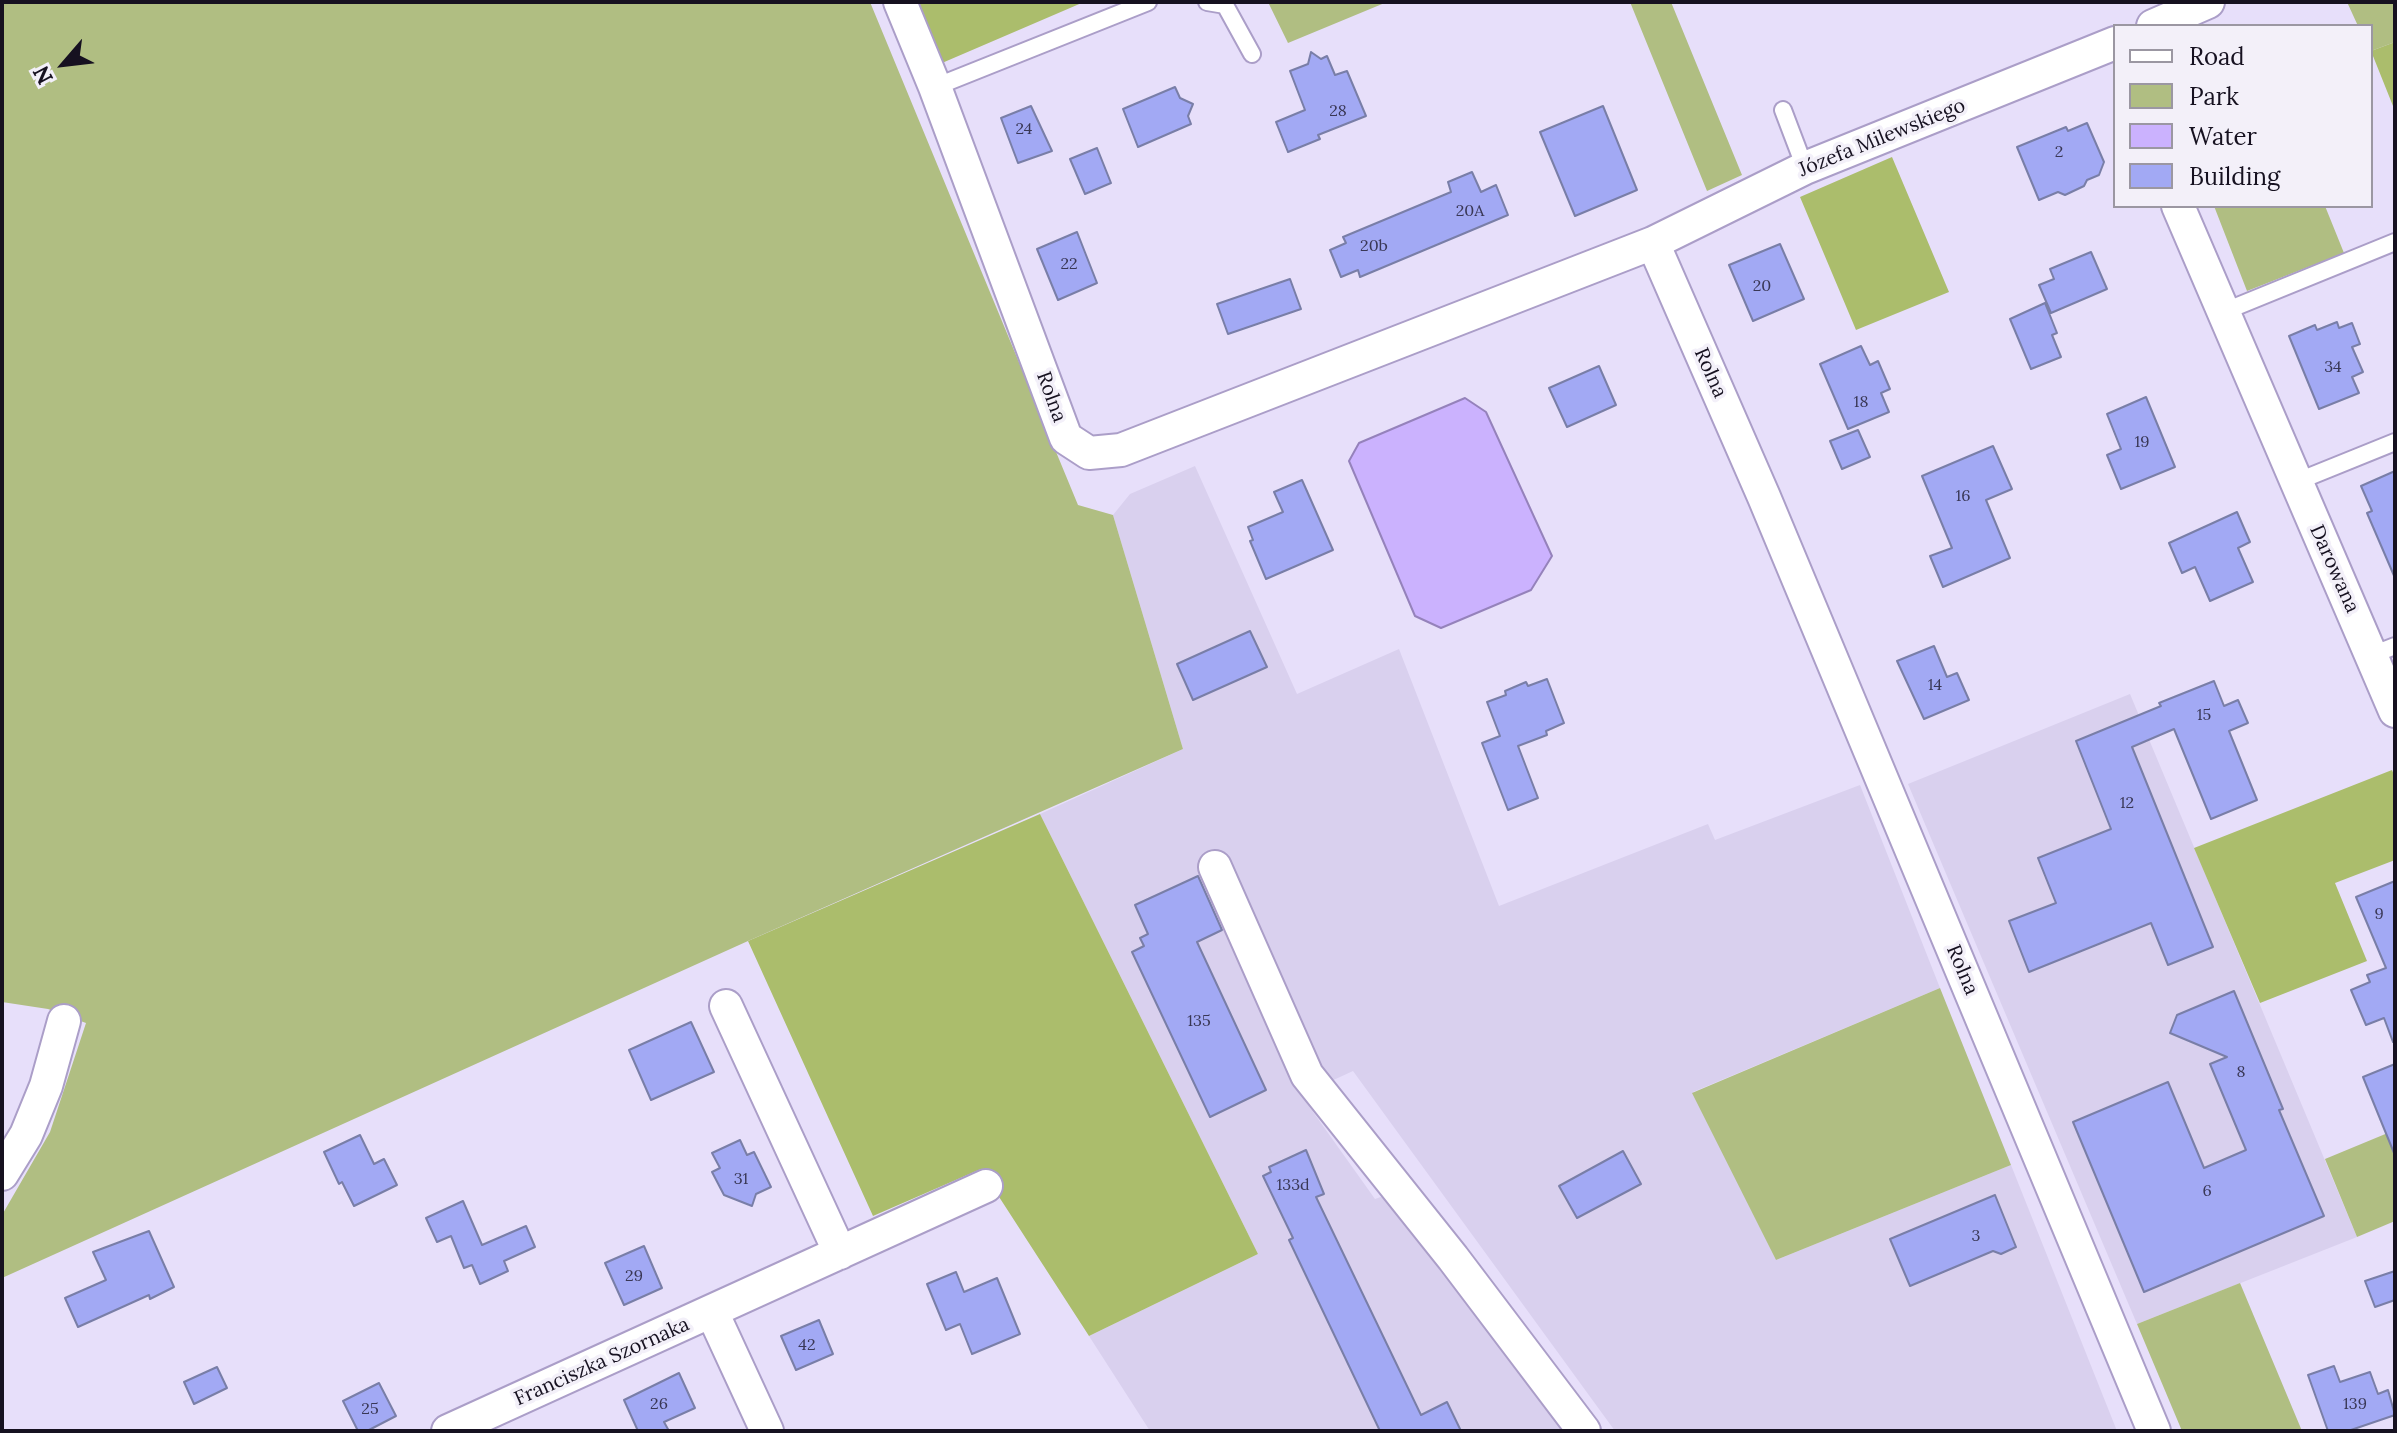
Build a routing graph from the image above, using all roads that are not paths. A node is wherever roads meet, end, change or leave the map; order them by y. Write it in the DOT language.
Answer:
graph roads {
  1 [pos="900,2"];
  2 [pos="1148,2"];
  3 [pos="1207,2"];
  4 [pos="2208,2"];
  5 [pos="2158,24"];
  6 [pos="2113,47"];
  7 [pos="1252,54"];
  8 [pos="935,87"];
  9 [pos="1783,110"];
  10 [pos="1805,168"];
  11 [pos="2179,208"];
  12 [pos="2395,242"];
  13 [pos="1653,243"];
  14 [pos="2223,312"];
  15 [pos="2395,442"];
  16 [pos="2296,482"];
  17 [pos="2383,651"];
  18 [pos="2395,711"];
  19 [pos="1215,867"];
  20 [pos="726,1006"];
  21 [pos="64,1021"];
  22 [pos="2,1174"];
  23 [pos="986,1186"];
  24 [pos="840,1253"];
  25 [pos="712,1312"];
  26 [pos="448,1431"];
  27 [pos="767,1431"];
  28 [pos="1584,1431"];
  29 [pos="2154,1431"];
  1 -- 8 [label="street, Rolna"];
  2 -- 8 [label="lane"];
  3 -- 7 [label="lane"];
  4 -- 5 [label="street"];
  6 -- 10 [label="street, Józefa Milewskiego"];
  8 -- 13 [label="street, Rolna"];
  9 -- 10 [label="lane"];
  10 -- 13 [label="street, Józefa Milewskiego"];
  11 -- 14 [label="street, Darowana"];
  12 -- 14 [label="lane"];
  13 -- 29 [label="street, Rolna"];
  14 -- 16 [label="street, Darowana"];
  15 -- 16 [label="lane"];
  16 -- 17 [label="street, Darowana"];
  17 -- 18 [label="street, Darowana"];
  19 -- 28 [label="street"];
  20 -- 24 [label="street"];
  21 -- 22 [label="street"];
  23 -- 24 [label="street, Franciszka Szornaka"];
  24 -- 25 [label="street, Franciszka Szornaka"];
  25 -- 26 [label="street, Franciszka Szornaka"];
  25 -- 27 [label="street, Franciszka Szornaka"];
}
